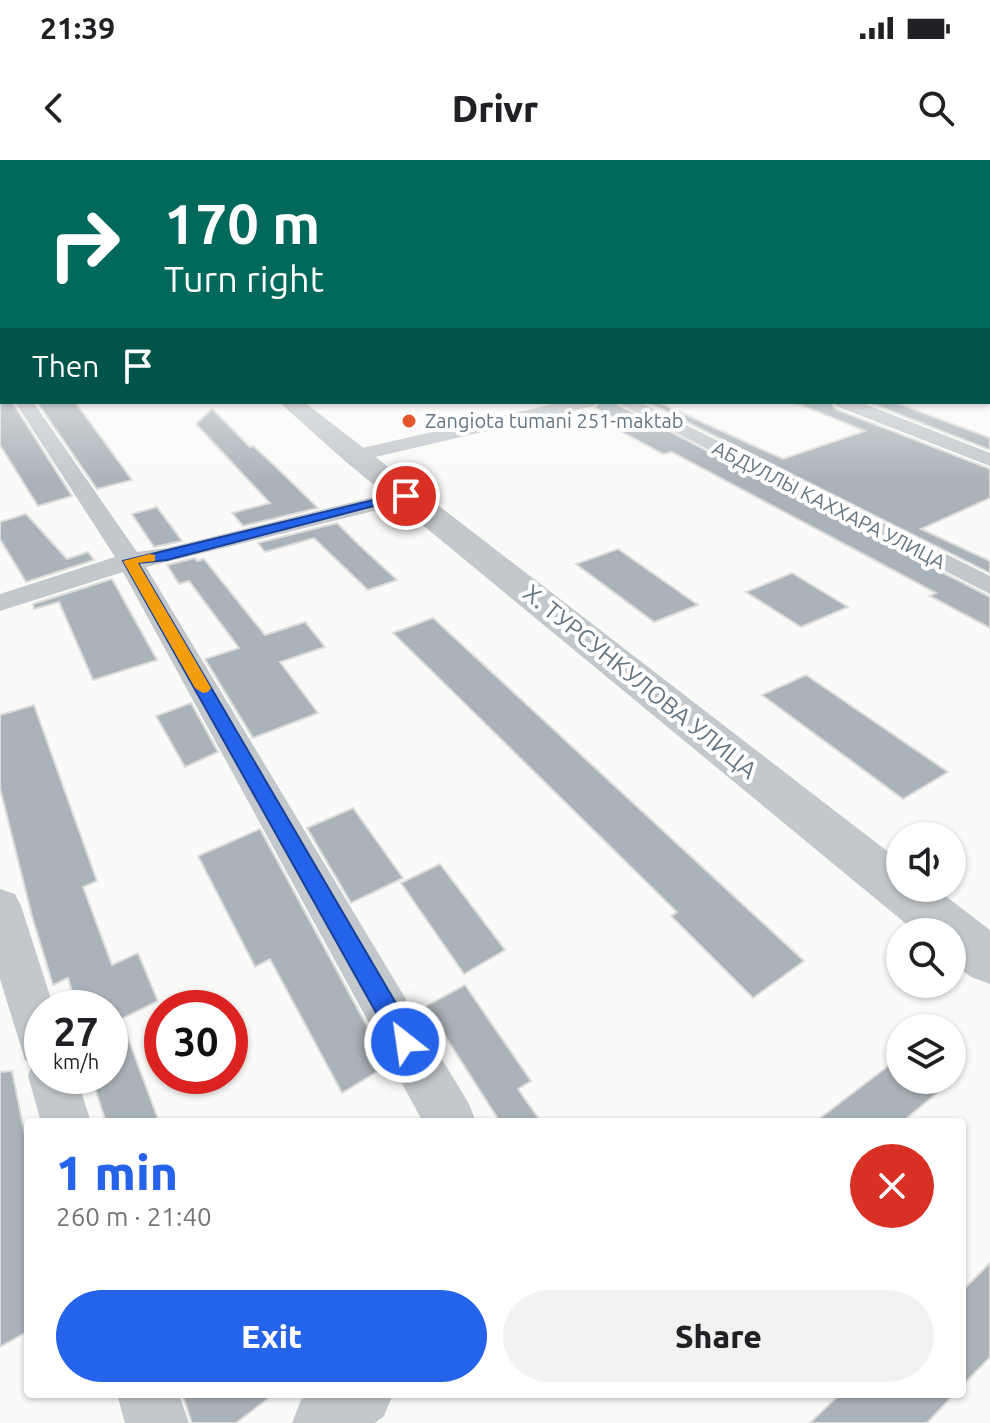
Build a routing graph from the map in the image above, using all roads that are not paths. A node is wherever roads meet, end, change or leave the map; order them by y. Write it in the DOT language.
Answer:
graph roads {
  1 [pos="25,404"];
  2 [pos="292,404"];
  3 [pos="578,404"];
  4 [pos="629,404"];
  5 [pos="848,404"];
  6 [pos="354,456"];
  7 [pos="990,460"];
  8 [pos="406,496"];
  9 [pos="130,561"];
  10 [pos="990,586"];
  11 [pos="0,603"];
  12 [pos="0,906"];
  13 [pos="990,961"];
  14 [pos="26,990"];
  15 [pos="57,1094"];
  16 [pos="65,1118"];
  17 [pos="449,1118"];
  18 [pos="149,1398"];
  19 [pos="357,1398"];
  20 [pos="157,1423"];
  21 [pos="324,1423"];
  1 -- 9 [label="street"];
  2 -- 6 [label="street, Х. ТУРСУНКУЛОВА УЛИЦА"];
  3 -- 6 [label="street"];
  4 -- 10 [label="street, АБДУЛЛЫ КАХХАРА УЛИЦА"];
  5 -- 7 [label="street"];
  6 -- 8 [label="street, Х. ТУРСУНКУЛОВА УЛИЦА"];
  8 -- 9 [label="street"];
  8 -- 13 [label="street, Х. ТУРСУНКУЛОВА УЛИЦА"];
  9 -- 11 [label="street"];
  9 -- 17 [label="street"];
  12 -- 14 [label="street"];
  15 -- 16 [label="street"];
  18 -- 20 [label="street"];
  19 -- 21 [label="street"];
}
